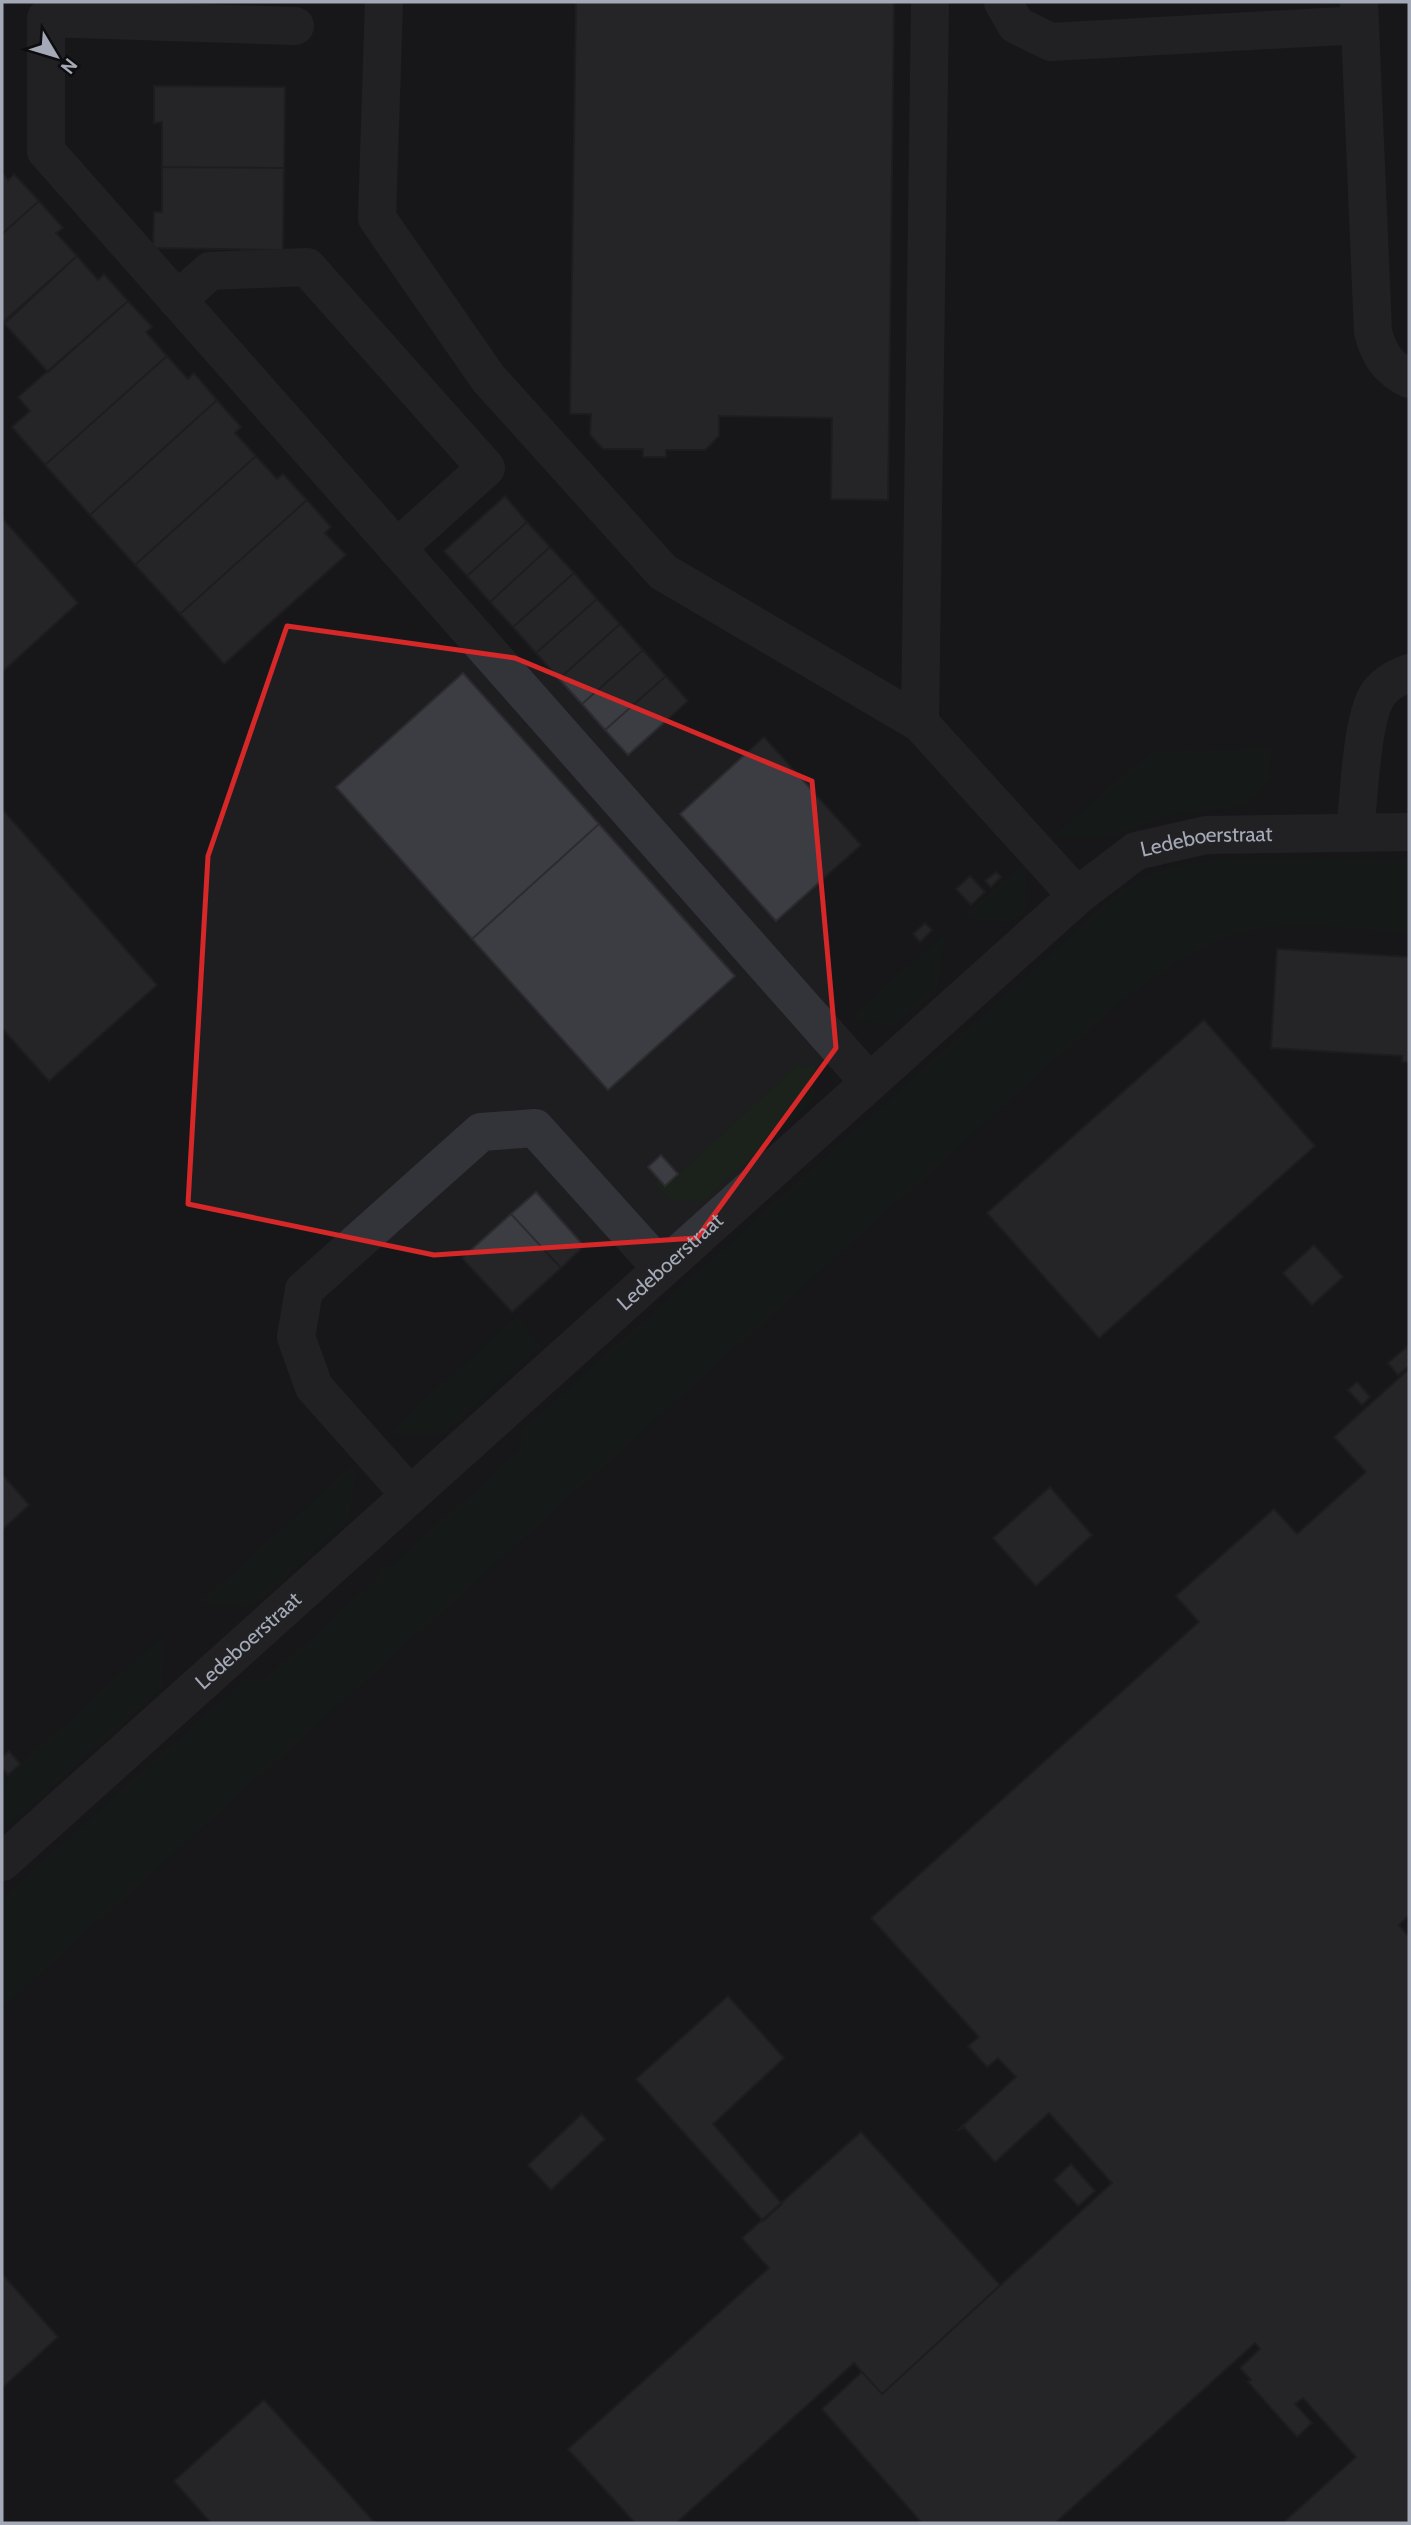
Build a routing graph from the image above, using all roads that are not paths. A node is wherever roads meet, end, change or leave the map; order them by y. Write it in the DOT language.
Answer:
graph roads {
  1 [pos="384,2"];
  2 [pos="930,2"];
  3 [pos="1003,2"];
  4 [pos="1360,13"];
  5 [pos="295,26"];
  6 [pos="177,300"];
  7 [pos="1409,379"];
  8 [pos="397,548"];
  9 [pos="1409,673"];
  10 [pos="920,723"];
  11 [pos="1409,832"];
  12 [pos="1355,833"];
  13 [pos="1077,896"];
  14 [pos="869,1082"];
  15 [pos="662,1269"];
  16 [pos="410,1495"];
  17 [pos="2,1862"];
  1 -- 10 [label="street"];
  2 -- 10 [label="street"];
  3 -- 4 [label="street"];
  4 -- 7 [label="street"];
  5 -- 6 [label="street"];
  6 -- 8 [label="street"];
  6 -- 8 [label="street"];
  8 -- 14 [label="street"];
  9 -- 12 [label="street"];
  10 -- 13 [label="street"];
  11 -- 12 [label="street, Ledeboerstraat"];
  12 -- 13 [label="street, Ledeboerstraat"];
  13 -- 14 [label="street, Ledeboerstraat"];
  14 -- 15 [label="street, Ledeboerstraat"];
  15 -- 16 [label="street, Ledeboerstraat"];
  15 -- 16 [label="street"];
  16 -- 17 [label="street, Ledeboerstraat"];
}
